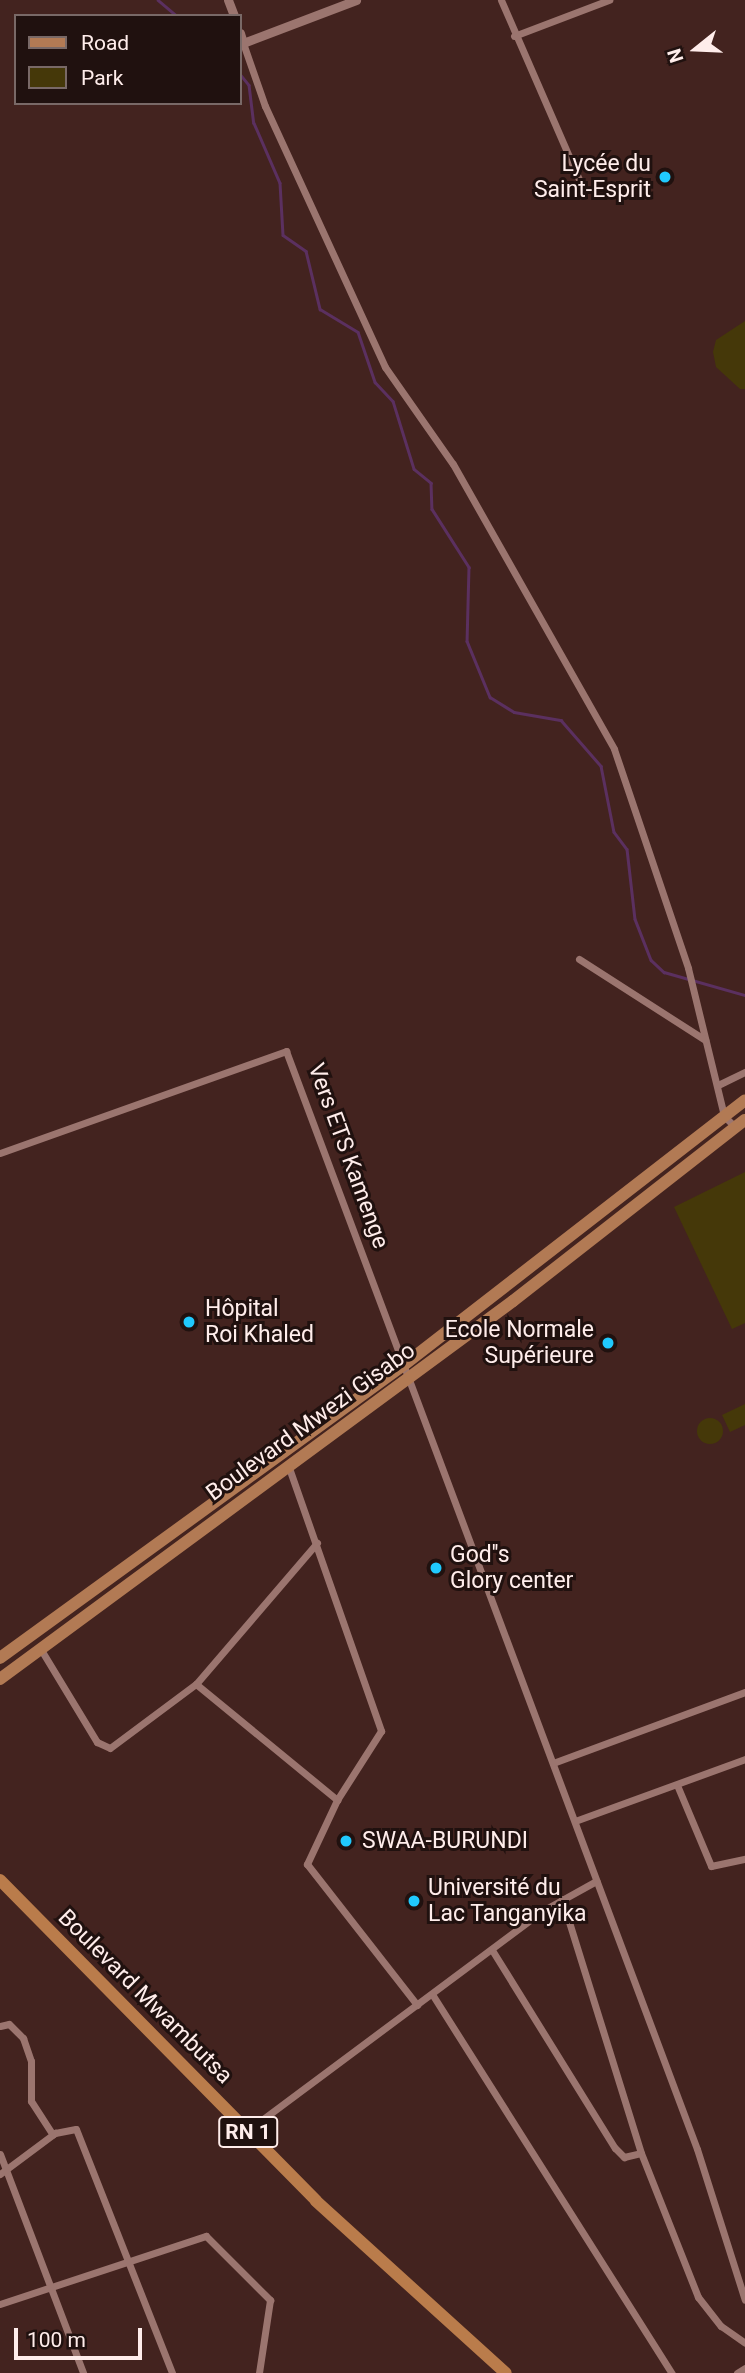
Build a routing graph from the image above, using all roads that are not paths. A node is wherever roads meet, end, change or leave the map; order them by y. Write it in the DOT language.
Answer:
graph roads {
  1 [pos="356,0"];
  2 [pos="501,0"];
  3 [pos="609,0"];
  4 [pos="514,36"];
  5 [pos="242,40"];
  6 [pos="243,43"];
  7 [pos="583,189"];
  8 [pos="579,959"];
  9 [pos="706,1041"];
  10 [pos="745,1072"];
  11 [pos="718,1085"];
  12 [pos="745,1100"];
  13 [pos="724,1116"];
  14 [pos="740,1124"];
  15 [pos="0,1153"];
  16 [pos="407,1370"];
  17 [pos="279,1454"];
  18 [pos="287,1465"];
  19 [pos="163,1539"];
  20 [pos="317,1543"];
  21 [pos="173,1551"];
  22 [pos="40,1648"];
  23 [pos="0,1658"];
  24 [pos="0,1679"];
  25 [pos="196,1684"];
  26 [pos="745,1692"];
  27 [pos="745,1759"];
  28 [pos="553,1763"];
  29 [pos="677,1785"];
  30 [pos="337,1800"];
  31 [pos="575,1821"];
  32 [pos="745,1859"];
  33 [pos="0,1880"];
  34 [pos="596,1881"];
  35 [pos="562,1899"];
  36 [pos="492,1951"];
  37 [pos="432,1994"];
  38 [pos="417,2005"];
  39 [pos="0,2026"];
  40 [pos="247,2131"];
  41 [pos="53,2135"];
  42 [pos="641,2153"];
  43 [pos="0,2154"];
  44 [pos="9,2167"];
  45 [pos="0,2174"];
  46 [pos="129,2259"];
  47 [pos="52,2285"];
  48 [pos="745,2300"];
  49 [pos="0,2304"];
  50 [pos="745,2343"];
  51 [pos="745,2368"];
  52 [pos="83,2373"];
  53 [pos="172,2373"];
  54 [pos="259,2373"];
  55 [pos="506,2373"];
  56 [pos="672,2373"];
  57 [pos="737,2373"];
  1 -- 6 [label="street"];
  2 -- 4 [label="street"];
  3 -- 4 [label="street"];
  4 -- 7 [label="street"];
  5 -- 6 [label="street"];
  6 -- 9 [label="street"];
  8 -- 9 [label="street"];
  9 -- 11 [label="street"];
  10 -- 11 [label="street"];
  11 -- 13 [label="street"];
  12 -- 13 [label="main road, Boulevard Mwezi Gisabo"];
  13 -- 14 [label="street"];
  13 -- 16 [label="main road, Boulevard Mwezi Gisabo"];
  14 -- 16 [label="main road, Boulevard Mwezi Gisabo"];
  15 -- 16 [label="street, Vers ETS Kamenge"];
  16 -- 17 [label="main road, Boulevard Mwezi Gisabo"];
  16 -- 18 [label="main road, Boulevard Mwezi Gisabo"];
  16 -- 28 [label="street"];
  17 -- 18 [label="street"];
  17 -- 19 [label="main road, Boulevard Mwezi Gisabo"];
  18 -- 20 [label="street"];
  18 -- 21 [label="main road, Boulevard Mwezi Gisabo"];
  19 -- 21 [label="main road"];
  19 -- 23 [label="main road, Boulevard Mwezi Gisabo"];
  20 -- 25 [label="street"];
  20 -- 30 [label="street"];
  21 -- 22 [label="main road, Boulevard Mwezi Gisabo"];
  22 -- 24 [label="main road, Boulevard Mwezi Gisabo"];
  22 -- 25 [label="street"];
  25 -- 30 [label="street"];
  26 -- 28 [label="street"];
  27 -- 29 [label="street"];
  28 -- 31 [label="street"];
  29 -- 31 [label="street"];
  29 -- 32 [label="street"];
  30 -- 38 [label="street"];
  31 -- 34 [label="street"];
  33 -- 40 [label="highway, Boulevard Mwambutsa / RN 1"];
  34 -- 35 [label="street"];
  34 -- 48 [label="street"];
  35 -- 36 [label="street"];
  35 -- 42 [label="street"];
  36 -- 37 [label="street"];
  36 -- 42 [label="street"];
  37 -- 38 [label="street"];
  37 -- 56 [label="street"];
  38 -- 40 [label="street"];
  39 -- 41 [label="street"];
  40 -- 55 [label="highway, Boulevard Mwambutsa / RN 1"];
  41 -- 44 [label="street"];
  41 -- 46 [label="street"];
  42 -- 50 [label="street"];
  43 -- 44 [label="street"];
  44 -- 45 [label="street"];
  44 -- 47 [label="street"];
  46 -- 47 [label="street"];
  46 -- 53 [label="street"];
  46 -- 54 [label="street"];
  47 -- 49 [label="street"];
  47 -- 52 [label="street"];
  51 -- 57 [label="street"];
}
